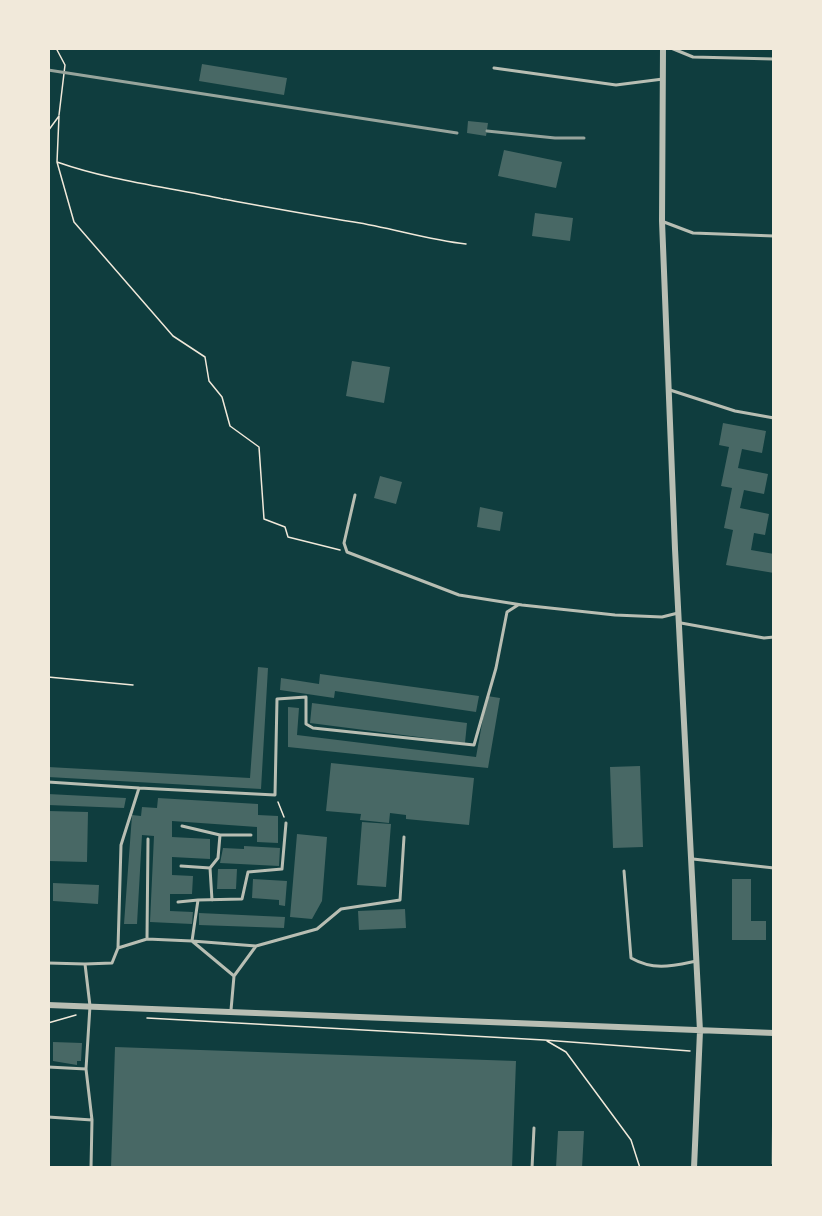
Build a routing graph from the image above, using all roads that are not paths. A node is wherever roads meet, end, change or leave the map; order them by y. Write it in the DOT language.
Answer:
graph roads {
  1 [pos="663,48"];
  2 [pos="671,48"];
  3 [pos="774,59"];
  4 [pos="494,68"];
  5 [pos="663,78"];
  6 [pos="662,221"];
  7 [pos="774,236"];
  8 [pos="669,389"];
  9 [pos="774,418"];
  10 [pos="355,495"];
  11 [pos="518,605"];
  12 [pos="678,613"];
  13 [pos="679,623"];
  14 [pos="774,636"];
  15 [pos="48,782"];
  16 [pos="139,788"];
  17 [pos="286,823"];
  18 [pos="182,826"];
  19 [pos="220,835"];
  20 [pos="251,835"];
  21 [pos="404,837"];
  22 [pos="148,839"];
  23 [pos="691,858"];
  24 [pos="181,866"];
  25 [pos="210,868"];
  26 [pos="774,868"];
  27 [pos="624,871"];
  28 [pos="198,900"];
  29 [pos="212,900"];
  30 [pos="178,902"];
  31 [pos="147,939"];
  32 [pos="192,941"];
  33 [pos="256,946"];
  34 [pos="118,948"];
  35 [pos="696,961"];
  36 [pos="48,963"];
  37 [pos="85,964"];
  38 [pos="234,976"];
  39 [pos="48,1005"];
  40 [pos="90,1006"];
  41 [pos="231,1012"];
  42 [pos="700,1031"];
  43 [pos="774,1034"];
  44 [pos="48,1067"];
  45 [pos="86,1069"];
  46 [pos="48,1117"];
  47 [pos="92,1120"];
  48 [pos="534,1128"];
  49 [pos="91,1168"];
  50 [pos="532,1168"];
  51 [pos="694,1168"];
  1 -- 5 [label="street"];
  2 -- 3 [label="lane"];
  4 -- 5 [label="lane"];
  5 -- 6 [label="street"];
  6 -- 7 [label="lane"];
  6 -- 8 [label="street"];
  8 -- 9 [label="lane"];
  8 -- 12 [label="street"];
  10 -- 11 [label="lane"];
  11 -- 12 [label="lane"];
  11 -- 16 [label="lane"];
  12 -- 13 [label="street"];
  13 -- 14 [label="lane"];
  13 -- 23 [label="street"];
  15 -- 16 [label="lane"];
  16 -- 34 [label="lane"];
  17 -- 29 [label="lane"];
  18 -- 19 [label="lane"];
  19 -- 20 [label="lane"];
  19 -- 25 [label="lane"];
  21 -- 33 [label="lane"];
  22 -- 31 [label="lane"];
  23 -- 26 [label="lane"];
  23 -- 35 [label="street"];
  24 -- 25 [label="lane"];
  25 -- 29 [label="lane"];
  27 -- 35 [label="lane"];
  28 -- 29 [label="lane"];
  28 -- 30 [label="lane"];
  28 -- 32 [label="lane"];
  31 -- 32 [label="lane"];
  31 -- 34 [label="lane"];
  32 -- 33 [label="lane"];
  32 -- 38 [label="lane"];
  33 -- 38 [label="lane"];
  34 -- 37 [label="lane"];
  35 -- 42 [label="street"];
  36 -- 37 [label="lane"];
  37 -- 40 [label="lane"];
  38 -- 41 [label="lane"];
  39 -- 40 [label="street"];
  40 -- 41 [label="street"];
  40 -- 45 [label="lane"];
  41 -- 42 [label="street"];
  42 -- 43 [label="street"];
  42 -- 51 [label="street"];
  44 -- 45 [label="lane"];
  45 -- 47 [label="lane"];
  46 -- 47 [label="lane"];
  47 -- 49 [label="lane"];
  48 -- 50 [label="lane"];
}
